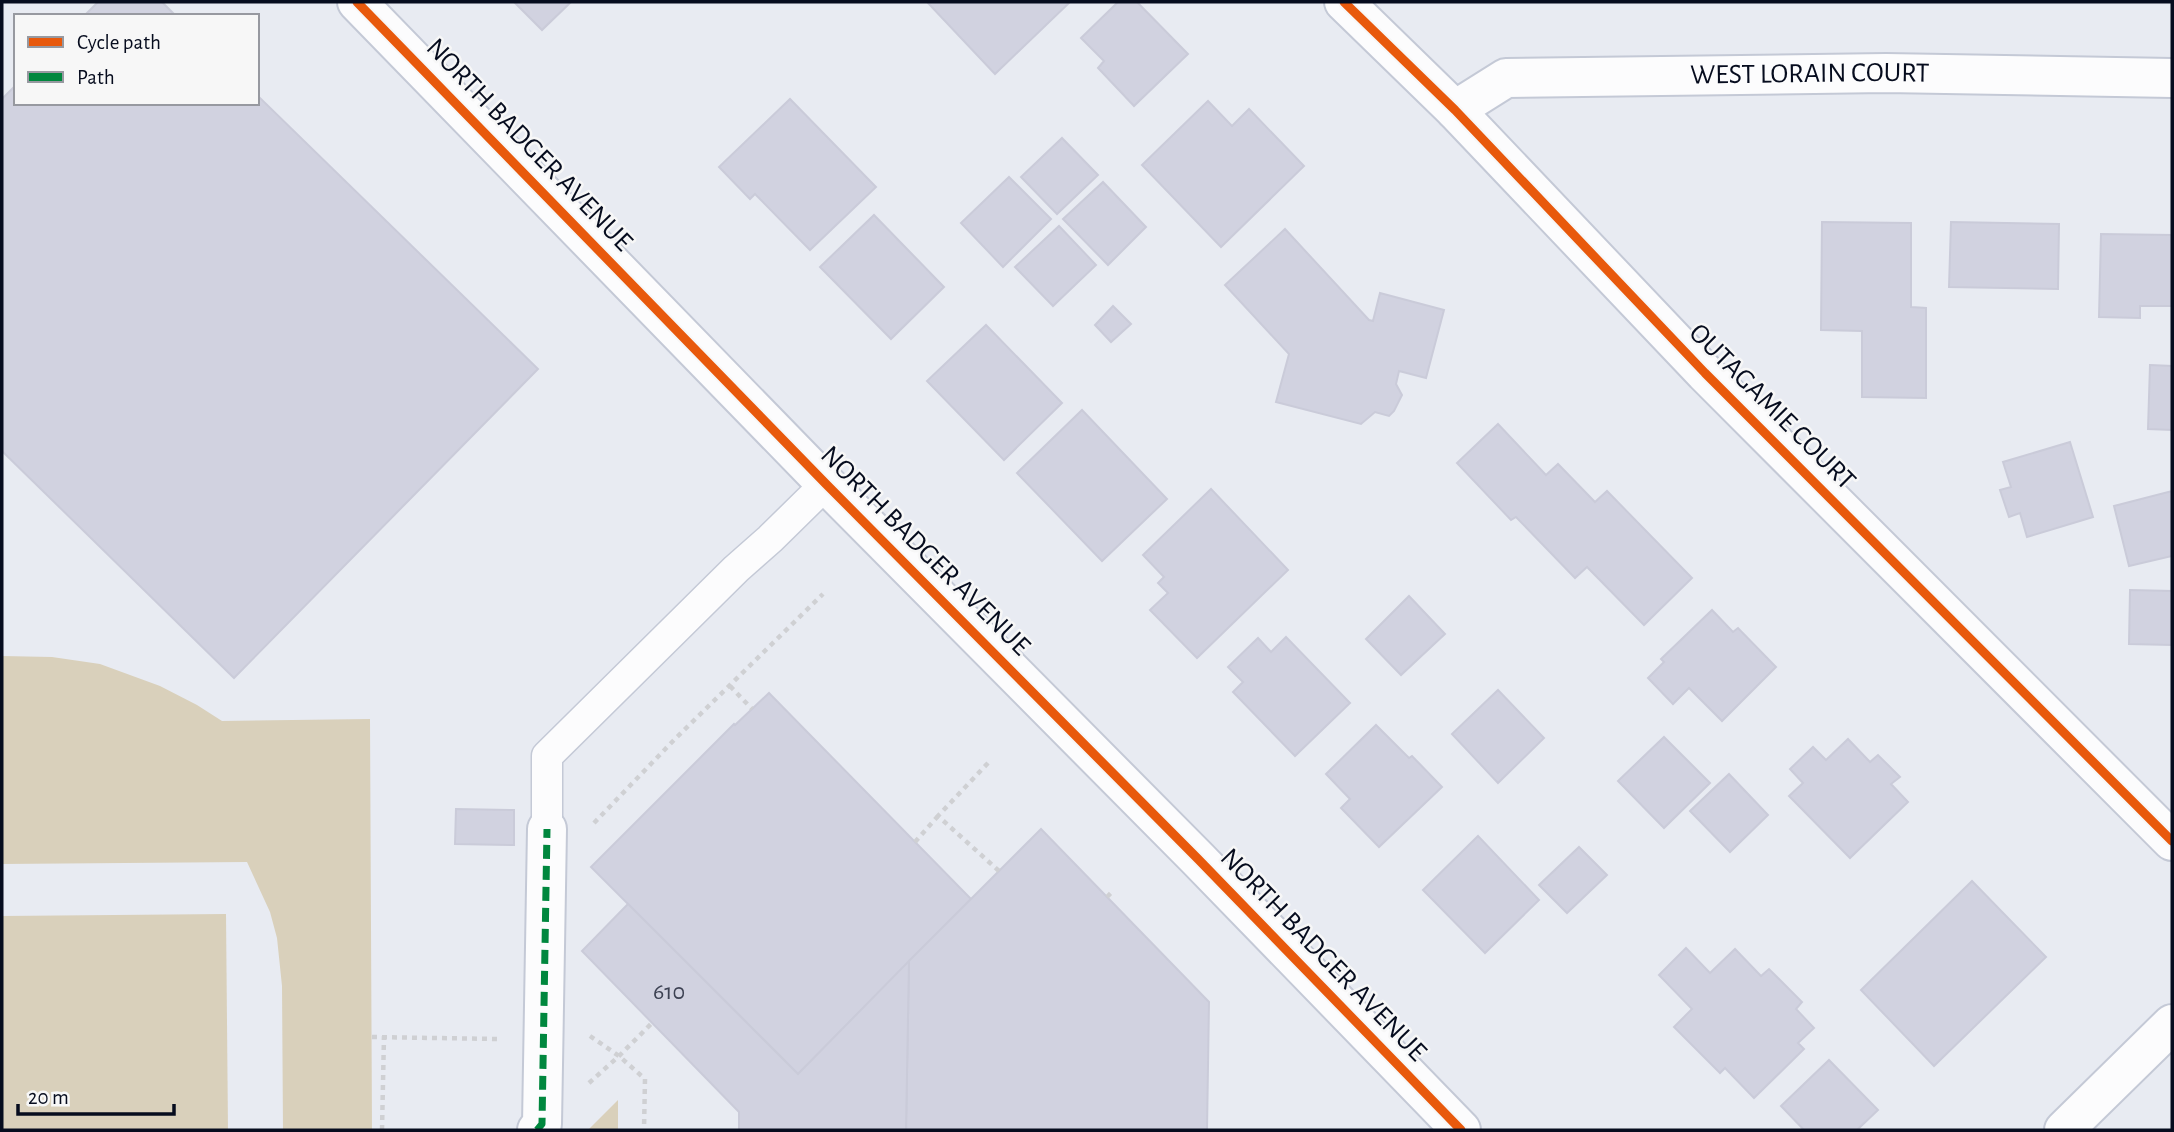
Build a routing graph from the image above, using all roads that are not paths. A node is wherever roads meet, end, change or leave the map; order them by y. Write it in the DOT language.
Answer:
graph roads {
  1 [pos="357,2"];
  2 [pos="1344,2"];
  3 [pos="2172,78"];
  4 [pos="1455,110"];
  5 [pos="826,484"];
  6 [pos="547,829"];
  7 [pos="2172,841"];
  8 [pos="2172,1024"];
  9 [pos="540,1127"];
  10 [pos="1461,1130"];
  11 [pos="2064,1130"];
  1 -- 5 [label="street, NORTH BADGER AVENUE"];
  2 -- 4 [label="street, OUTAGAMIE COURT"];
  3 -- 4 [label="street, WEST LORAIN COURT"];
  4 -- 7 [label="street, OUTAGAMIE COURT"];
  5 -- 6 [label="lane"];
  5 -- 10 [label="street, NORTH BADGER AVENUE"];
  6 -- 9 [label="street"];
  8 -- 11 [label="street"];
}
